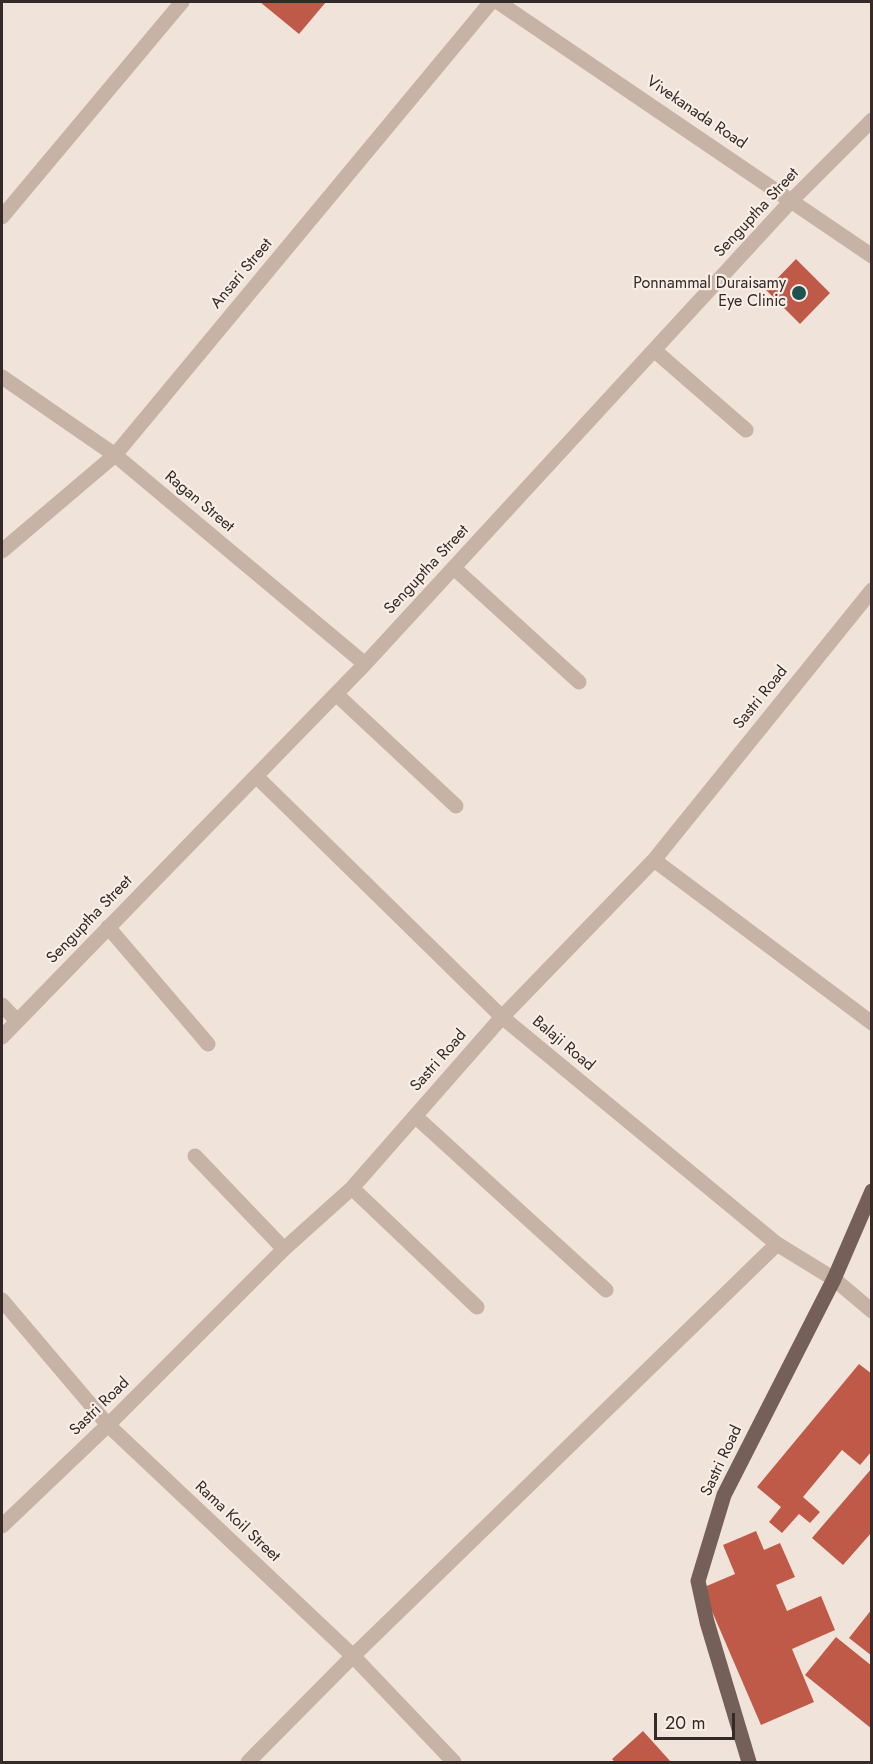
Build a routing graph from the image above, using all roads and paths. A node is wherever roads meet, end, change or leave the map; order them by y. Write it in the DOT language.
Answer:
graph roads {
  1 [pos="182,2"];
  2 [pos="491,2"];
  3 [pos="508,4"];
  4 [pos="872,120"];
  5 [pos="792,200"];
  6 [pos="2,217"];
  7 [pos="872,256"];
  8 [pos="654,350"];
  9 [pos="2,377"];
  10 [pos="746,430"];
  11 [pos="115,455"];
  12 [pos="2,550"];
  13 [pos="454,568"];
  14 [pos="872,590"];
  15 [pos="365,664"];
  16 [pos="579,682"];
  17 [pos="336,693"];
  18 [pos="256,776"];
  19 [pos="456,806"];
  20 [pos="654,860"];
  21 [pos="108,927"];
  22 [pos="2,1005"];
  23 [pos="502,1017"];
  24 [pos="17,1021"];
  25 [pos="872,1023"];
  26 [pos="2,1037"];
  27 [pos="208,1044"];
  28 [pos="415,1116"];
  29 [pos="195,1156"];
  30 [pos="352,1188"];
  31 [pos="872,1191"];
  32 [pos="777,1244"];
  33 [pos="284,1250"];
  34 [pos="834,1279"];
  35 [pos="606,1290"];
  36 [pos="2,1300"];
  37 [pos="477,1307"];
  38 [pos="872,1311"];
  39 [pos="108,1425"];
  40 [pos="2,1526"];
  41 [pos="353,1656"];
  42 [pos="248,1762"];
  43 [pos="454,1762"];
  44 [pos="749,1762"];
  1 -- 6 [label="street"];
  2 -- 11 [label="street, Ansari Street"];
  3 -- 5 [label="street, Vivekanada Road"];
  4 -- 5 [label="street, Senguptha Street"];
  5 -- 7 [label="street, Vivekanada Road"];
  5 -- 8 [label="street, Senguptha Street"];
  8 -- 10 [label="street"];
  8 -- 13 [label="street, Senguptha Street"];
  9 -- 11 [label="street, Ragan Street"];
  11 -- 12 [label="street, Ansari Street"];
  11 -- 15 [label="street, Ragan Street"];
  13 -- 15 [label="street, Senguptha Street"];
  13 -- 16 [label="street"];
  14 -- 20 [label="street, Sastri Road"];
  15 -- 17 [label="street, Senguptha Street"];
  17 -- 18 [label="street, Senguptha Street"];
  17 -- 19 [label="street"];
  18 -- 21 [label="street, Senguptha Street"];
  18 -- 23 [label="street, Balaji Road"];
  20 -- 23 [label="street, Sastri Road"];
  20 -- 25 [label="street"];
  21 -- 24 [label="street, Senguptha Street"];
  21 -- 27 [label="street"];
  22 -- 24 [label="street"];
  23 -- 28 [label="street, Sastri Road"];
  23 -- 32 [label="street, Balaji Road"];
  24 -- 26 [label="street, Senguptha Street"];
  28 -- 30 [label="street, Sastri Road"];
  28 -- 35 [label="street"];
  29 -- 33 [label="street"];
  30 -- 33 [label="street, Sastri Road"];
  30 -- 37 [label="street"];
  31 -- 34 [label="main road, Sastri Road"];
  32 -- 34 [label="street, Balaji Road"];
  32 -- 41 [label="street"];
  33 -- 39 [label="street, Sastri Road"];
  34 -- 38 [label="street, Balaji Road"];
  34 -- 44 [label="main road, Sastri Road"];
  36 -- 39 [label="street, Rama Koil Street"];
  39 -- 40 [label="street, Sastri Road"];
  39 -- 41 [label="street, Rama Koil Street"];
  41 -- 42 [label="street"];
  41 -- 43 [label="street, Rama Koil Street"];
}
